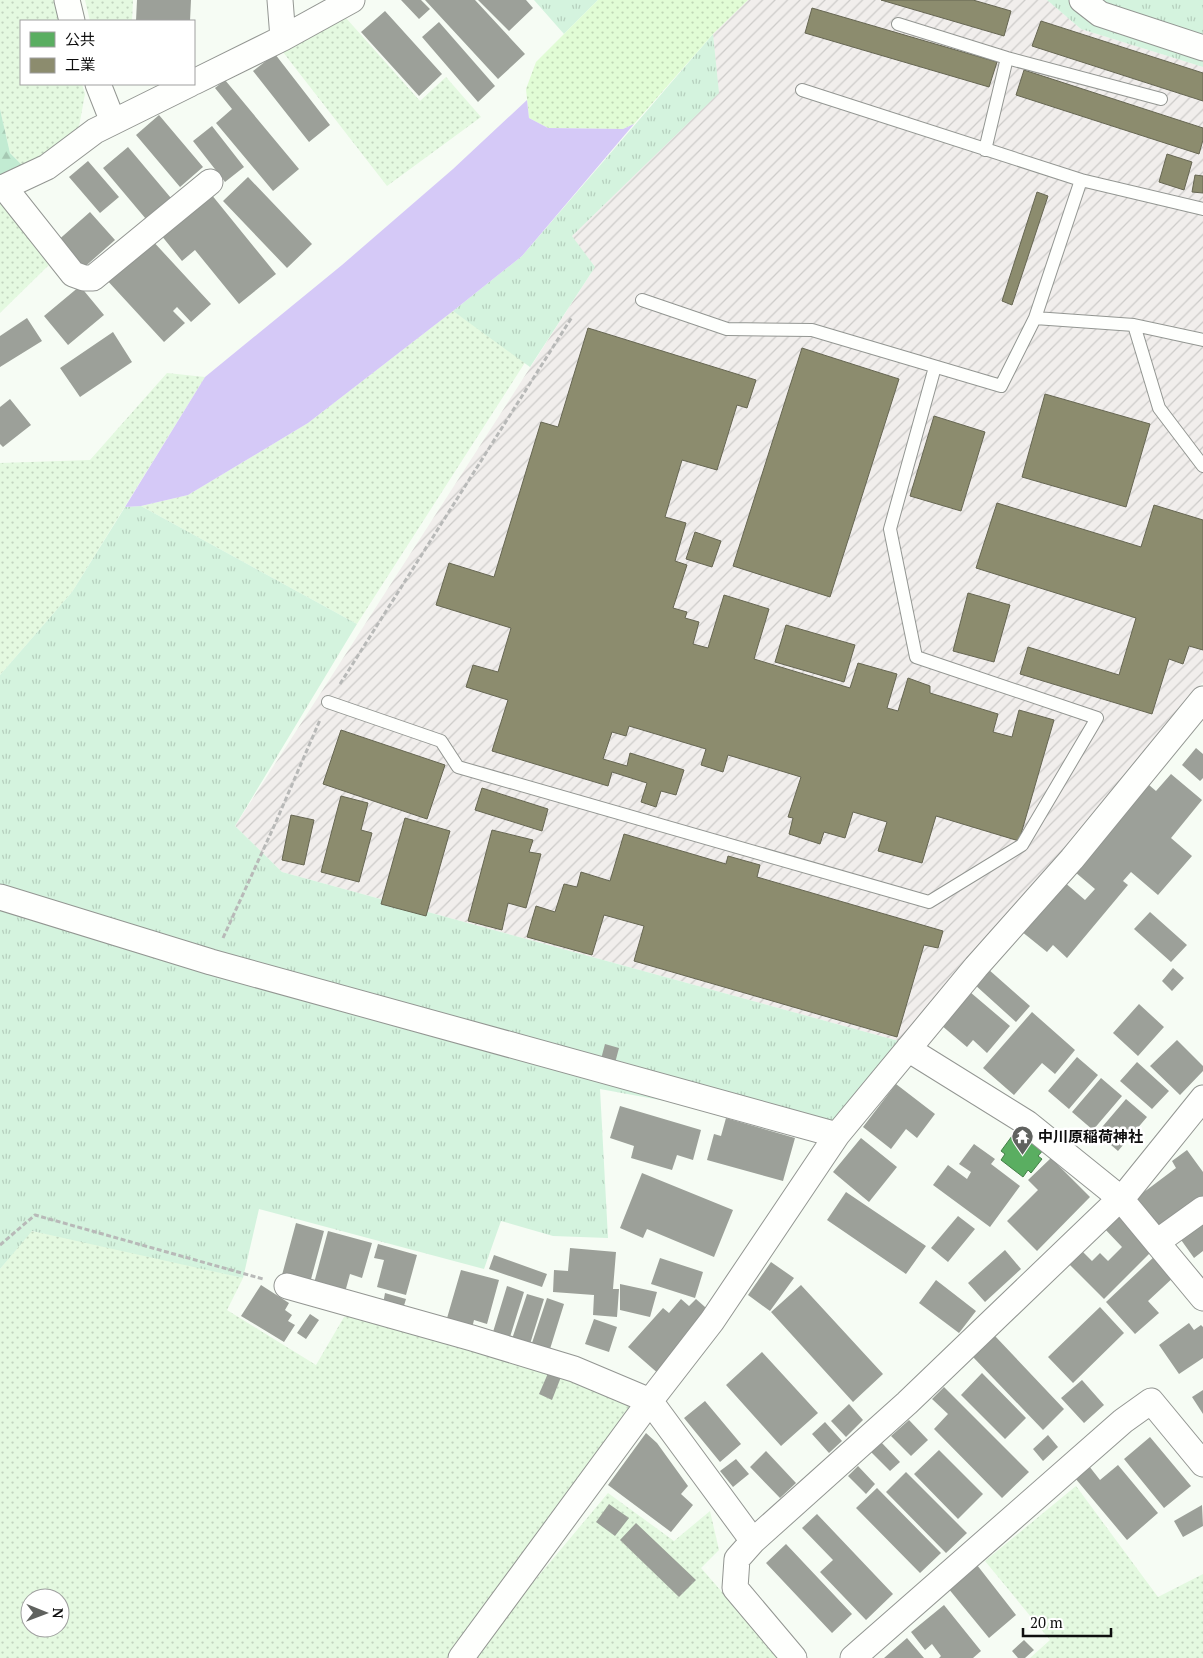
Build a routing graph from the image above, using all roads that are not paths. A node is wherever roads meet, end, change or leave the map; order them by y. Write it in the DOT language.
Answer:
graph roads {
  1 [pos="67,0"];
  2 [pos="280,0"];
  3 [pos="352,0"];
  4 [pos="1082,0"];
  5 [pos="72,20"];
  6 [pos="898,24"];
  7 [pos="283,38"];
  8 [pos="1203,48"];
  9 [pos="1007,58"];
  10 [pos="195,82"];
  11 [pos="98,85"];
  12 [pos="188,85"];
  13 [pos="802,90"];
  14 [pos="1161,99"];
  15 [pos="113,122"];
  16 [pos="985,150"];
  17 [pos="1081,180"];
  18 [pos="210,182"];
  19 [pos="2,188"];
  20 [pos="1203,209"];
  21 [pos="642,300"];
  22 [pos="1035,318"];
  23 [pos="1134,325"];
  24 [pos="1203,340"];
  25 [pos="935,367"];
  26 [pos="1203,466"];
  27 [pos="1203,699"];
  28 [pos="328,702"];
  29 [pos="0,897"];
  30 [pos="908,1049"];
  31 [pos="1203,1098"];
  32 [pos="837,1135"];
  33 [pos="1120,1198"];
  34 [pos="1203,1209"];
  35 [pos="1157,1242"];
  36 [pos="287,1286"];
  37 [pos="1203,1298"];
  38 [pos="650,1401"];
  39 [pos="1203,1464"];
  40 [pos="753,1540"];
  41 [pos="461,1658"];
  42 [pos="794,1658"];
  43 [pos="853,1658"];
  1 -- 5 [label="street"];
  2 -- 7 [label="street"];
  3 -- 7 [label="street"];
  4 -- 8 [label="street"];
  6 -- 9 [label="lane"];
  7 -- 10 [label="street"];
  9 -- 14 [label="lane"];
  9 -- 16 [label="lane"];
  11 -- 15 [label="street"];
  12 -- 15 [label="street"];
  13 -- 16 [label="lane"];
  15 -- 19 [label="street"];
  16 -- 17 [label="lane"];
  17 -- 20 [label="lane"];
  17 -- 22 [label="lane"];
  18 -- 19 [label="street"];
  21 -- 25 [label="lane"];
  22 -- 23 [label="lane"];
  22 -- 25 [label="lane"];
  23 -- 24 [label="lane"];
  23 -- 26 [label="lane"];
  25 -- 28 [label="lane"];
  27 -- 30 [label="street"];
  29 -- 32 [label="street"];
  30 -- 32 [label="street"];
  30 -- 33 [label="street"];
  31 -- 33 [label="street"];
  32 -- 38 [label="street"];
  33 -- 35 [label="street"];
  33 -- 40 [label="street"];
  34 -- 35 [label="street"];
  35 -- 37 [label="street"];
  36 -- 38 [label="street"];
  38 -- 40 [label="street"];
  38 -- 41 [label="street"];
  39 -- 43 [label="street"];
  40 -- 42 [label="street"];
}
